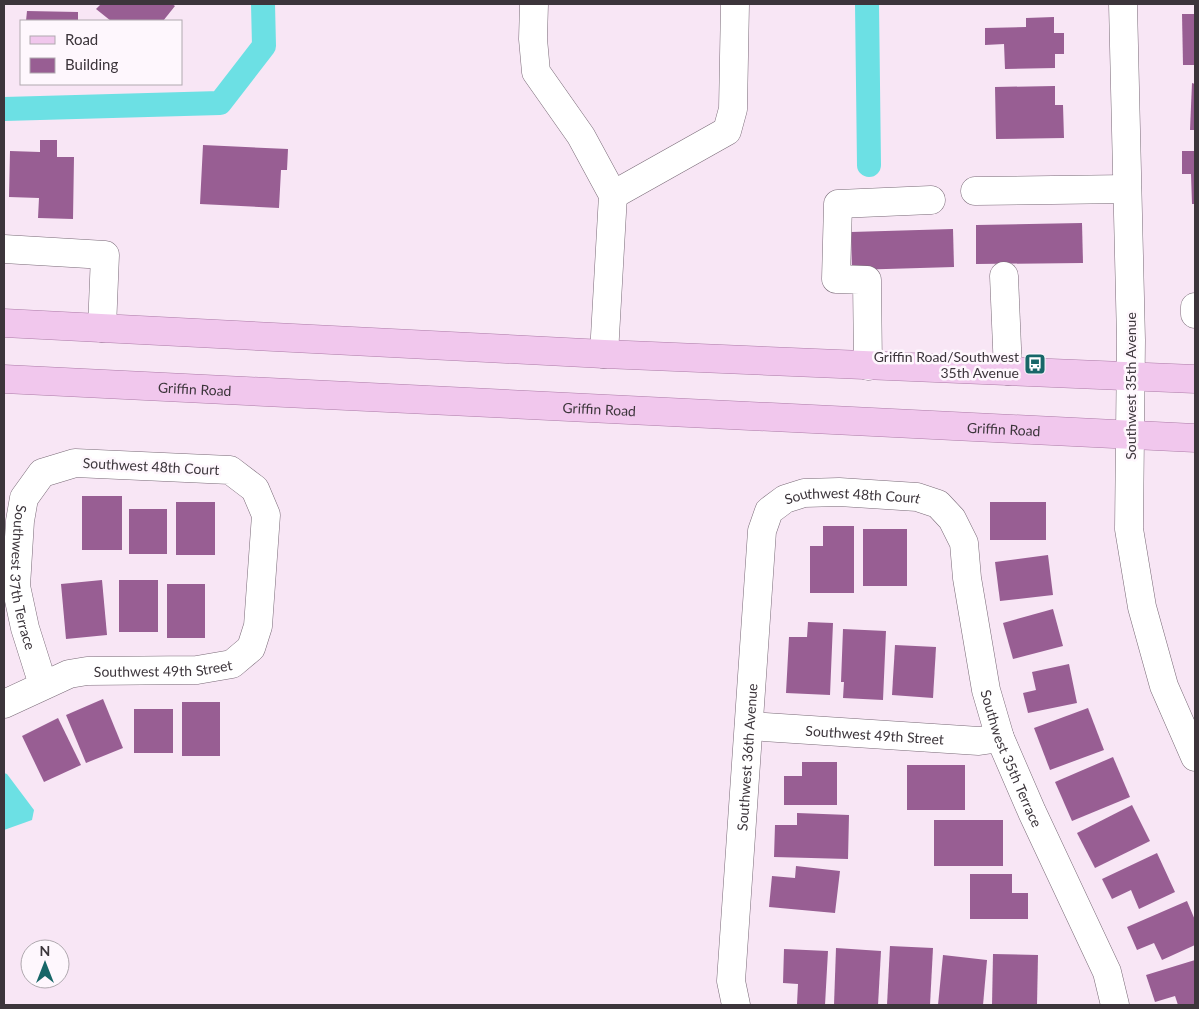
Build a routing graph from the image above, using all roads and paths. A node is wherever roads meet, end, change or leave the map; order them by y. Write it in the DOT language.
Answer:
graph roads {
  1 [pos="534,4"];
  2 [pos="735,4"];
  3 [pos="1123,4"];
  4 [pos="1127,189"];
  5 [pos="975,191"];
  6 [pos="613,195"];
  7 [pos="931,200"];
  8 [pos="4,249"];
  9 [pos="1004,276"];
  10 [pos="1195,307"];
  11 [pos="1195,314"];
  12 [pos="4,323"];
  13 [pos="102,328"];
  14 [pos="604,354"];
  15 [pos="868,366"];
  16 [pos="1008,371"];
  17 [pos="1131,376"];
  18 [pos="4,379"];
  19 [pos="1195,380"];
  20 [pos="1129,435"];
  21 [pos="1195,438"];
  22 [pos="42,473"];
  23 [pos="255,490"];
  24 [pos="938,504"];
  25 [pos="769,511"];
  26 [pos="43,685"];
  27 [pos="4,704"];
  28 [pos="749,726"];
  29 [pos="1000,738"];
  30 [pos="1195,757"];
  31 [pos="736,1005"];
  32 [pos="1115,1005"];
  1 -- 6 [label="street"];
  2 -- 6 [label="street"];
  3 -- 4 [label="street, Southwest 35th Avenue"];
  4 -- 5 [label="street"];
  4 -- 17 [label="street, Southwest 35th Avenue"];
  6 -- 14 [label="street"];
  7 -- 15 [label="street"];
  8 -- 13 [label="street"];
  9 -- 16 [label="street"];
  10 -- 11 [label="street"];
  12 -- 13 [label="main road"];
  13 -- 14 [label="main road"];
  14 -- 15 [label="main road"];
  15 -- 16 [label="main road"];
  16 -- 17 [label="main road"];
  17 -- 19 [label="main road"];
  17 -- 20 [label="street, Southwest 35th Avenue"];
  18 -- 20 [label="main road, Griffin Road"];
  20 -- 21 [label="main road, Griffin Road"];
  20 -- 30 [label="street, Southwest 35th Avenue"];
  22 -- 23 [label="street, Southwest 48th Court"];
  22 -- 26 [label="street, Southwest 37th Terrace"];
  23 -- 26 [label="street, Southwest 49th Street"];
  24 -- 25 [label="street, Southwest 48th Court"];
  24 -- 29 [label="street, Southwest 35th Terrace"];
  25 -- 28 [label="street, Southwest 36th Avenue"];
  26 -- 27 [label="street, Southwest 49th Street"];
  28 -- 29 [label="street, Southwest 49th Street"];
  28 -- 31 [label="street, Southwest 36th Avenue"];
  29 -- 32 [label="street, Southwest 35th Terrace"];
}
